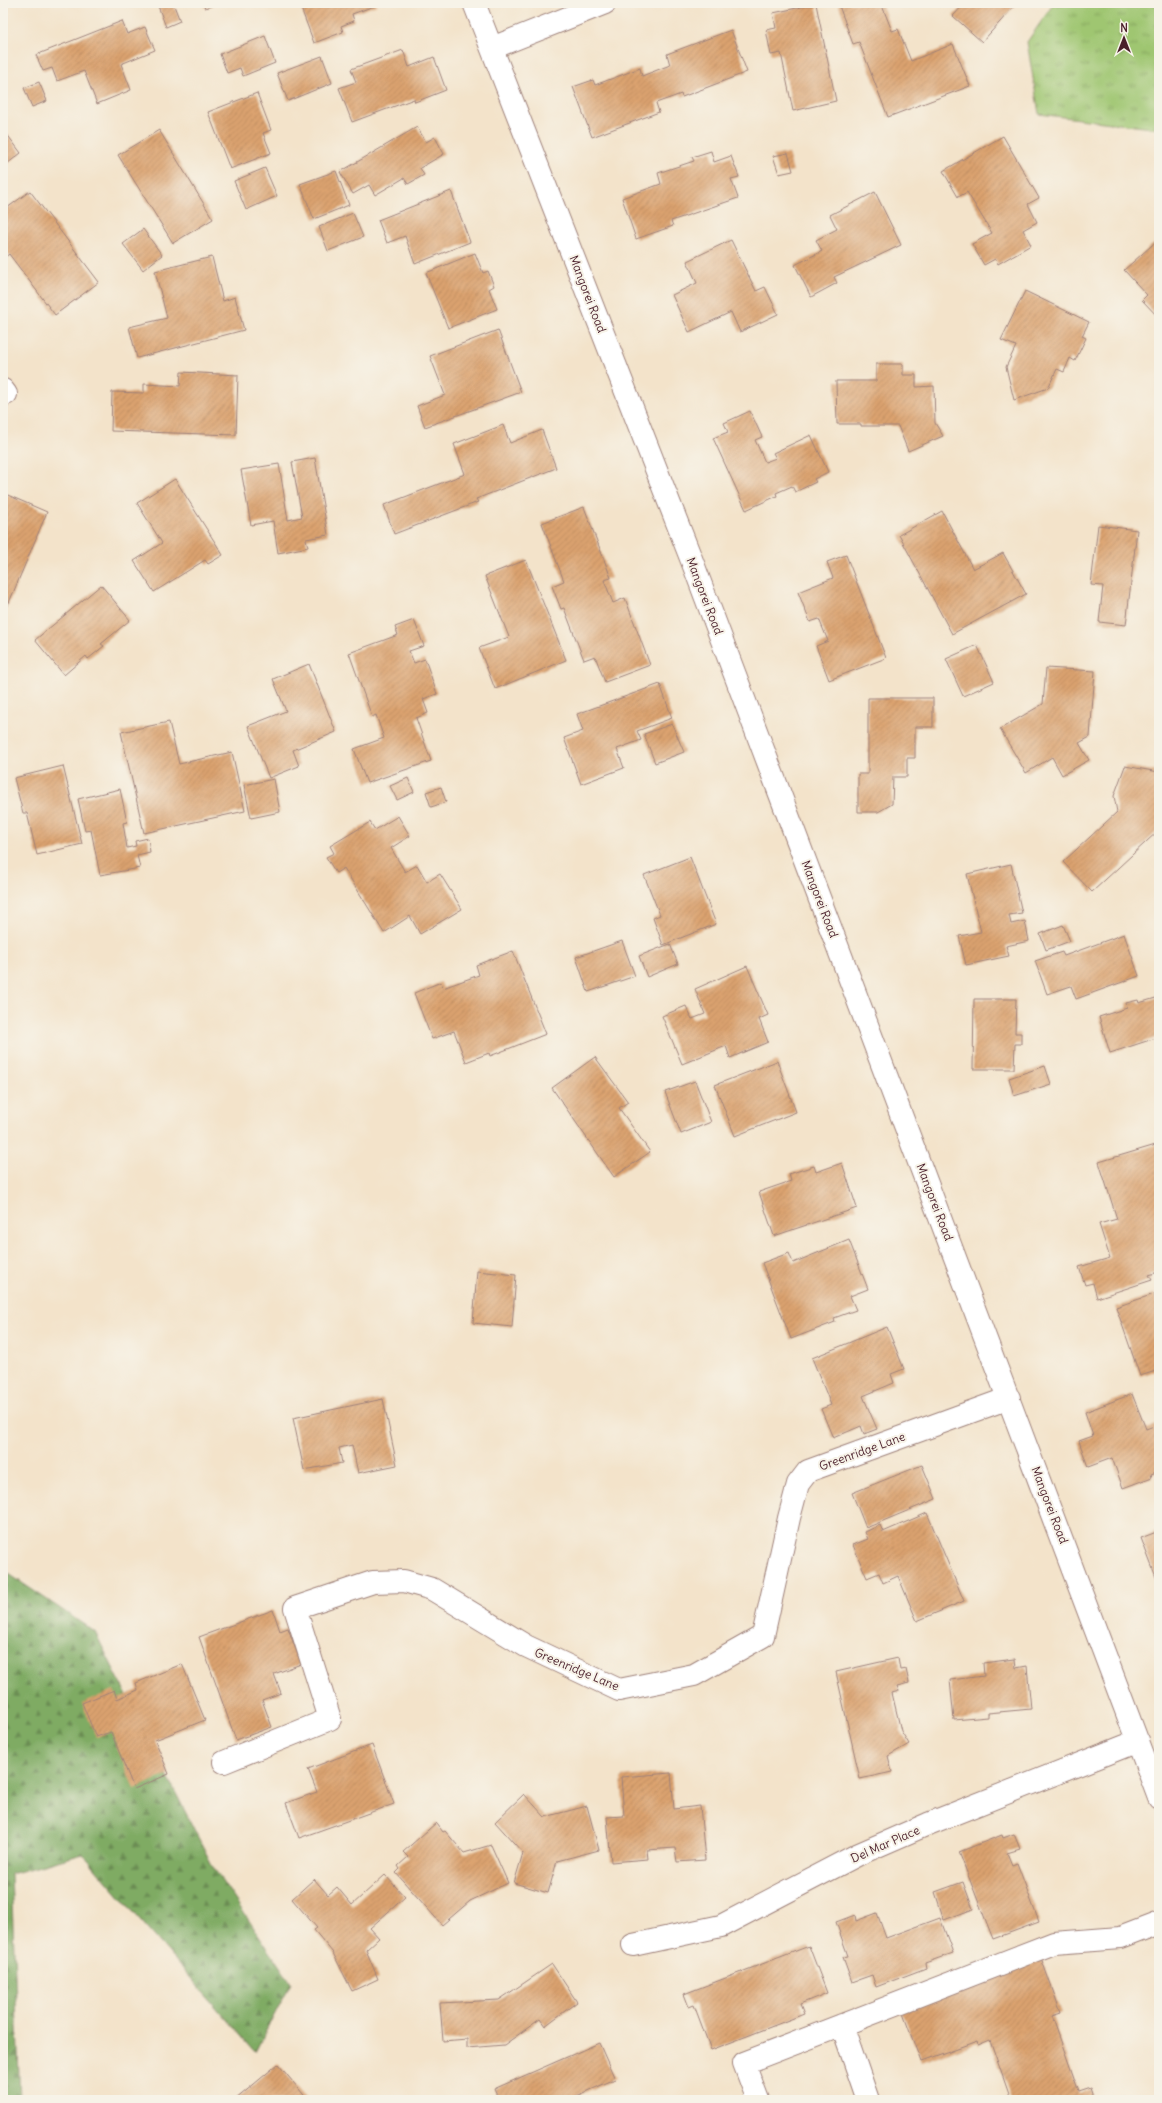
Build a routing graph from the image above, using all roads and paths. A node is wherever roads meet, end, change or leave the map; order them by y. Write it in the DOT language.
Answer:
graph roads {
  1 [pos="474,3"];
  2 [pos="605,3"];
  3 [pos="492,48"];
  4 [pos="1009,1398"];
  5 [pos="1138,1741"];
  6 [pos="224,1762"];
  7 [pos="1159,1798"];
  8 [pos="1159,1923"];
  9 [pos="633,1945"];
  10 [pos="842,2025"];
  11 [pos="758,2100"];
  12 [pos="868,2100"];
  1 -- 3 [label="street, Mangorei Road"];
  2 -- 3 [label="street"];
  3 -- 4 [label="street, Mangorei Road"];
  4 -- 5 [label="street, Mangorei Road"];
  4 -- 6 [label="street, Greenridge Lane"];
  5 -- 7 [label="street, Mangorei Road"];
  5 -- 9 [label="street, Del Mar Place"];
  8 -- 10 [label="street"];
  10 -- 11 [label="street"];
  10 -- 12 [label="street"];
}
